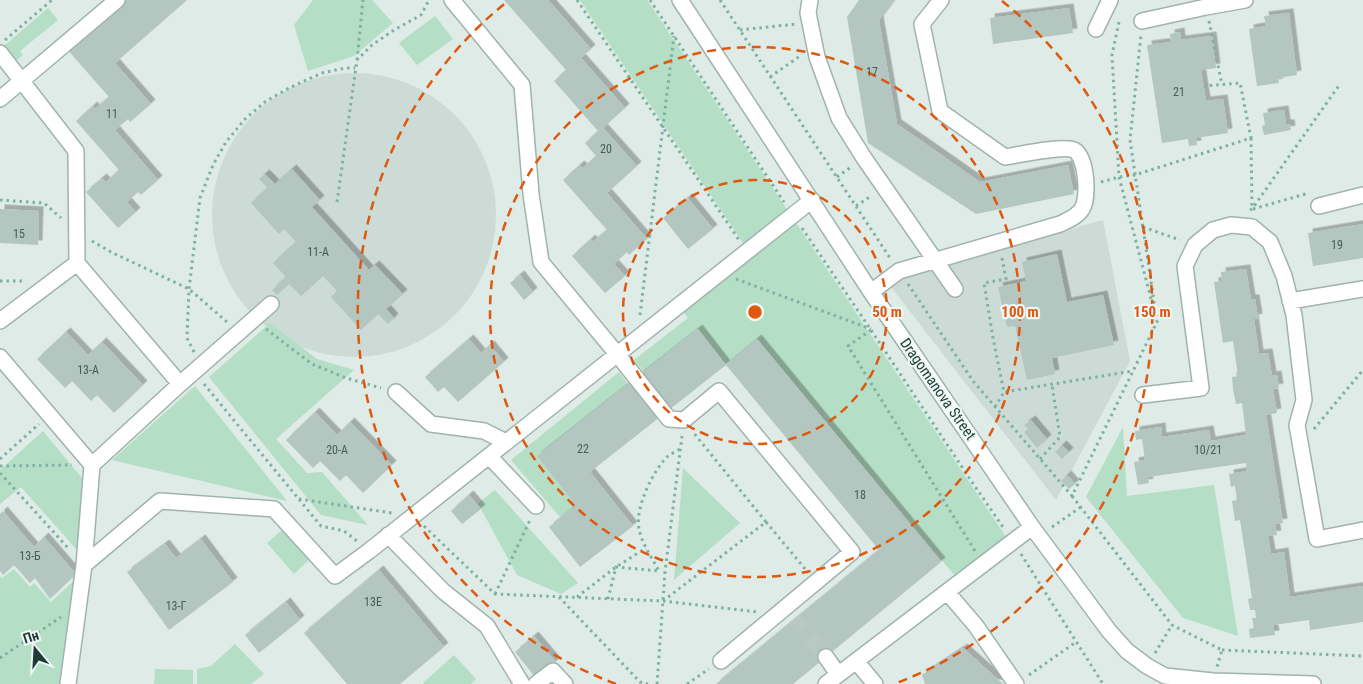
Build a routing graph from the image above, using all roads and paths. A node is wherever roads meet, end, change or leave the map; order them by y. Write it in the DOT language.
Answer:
graph roads {
  1 [pos="52,0"];
  2 [pos="116,0"];
  3 [pos="363,0"];
  4 [pos="428,0"];
  5 [pos="452,0"];
  6 [pos="577,0"];
  7 [pos="650,0"];
  8 [pos="680,0"];
  9 [pos="810,0"];
  10 [pos="941,0"];
  11 [pos="1110,0"];
  12 [pos="1245,0"];
  13 [pos="1206,7"];
  14 [pos="1120,15"];
  15 [pos="1142,21"];
  16 [pos="810,22"];
  17 [pos="1096,28"];
  18 [pos="740,30"];
  19 [pos="674,35"];
  20 [pos="0,44"];
  21 [pos="814,46"];
  22 [pos="0,53"];
  23 [pos="357,60"];
  24 [pos="356,68"];
  25 [pos="770,76"];
  26 [pos="22,81"];
  27 [pos="1222,84"];
  28 [pos="1340,84"];
  29 [pos="1204,86"];
  30 [pos="0,99"];
  31 [pos="663,127"];
  32 [pos="1251,138"];
  33 [pos="1119,177"];
  34 [pos="1086,187"];
  35 [pos="1363,196"];
  36 [pos="1319,198"];
  37 [pos="0,200"];
  38 [pos="812,200"];
  39 [pos="337,202"];
  40 [pos="1252,209"];
  41 [pos="1243,213"];
  42 [pos="793,215"];
  43 [pos="1143,227"];
  44 [pos="1252,227"];
  45 [pos="77,232"];
  46 [pos="999,242"];
  47 [pos="1195,245"];
  48 [pos="746,251"];
  49 [pos="934,261"];
  50 [pos="77,262"];
  51 [pos="720,272"];
  52 [pos="189,289"];
  53 [pos="954,289"];
  54 [pos="1363,289"];
  55 [pos="870,292"];
  56 [pos="1290,301"];
  57 [pos="271,304"];
  58 [pos="253,320"];
  59 [pos="0,322"];
  60 [pos="1157,322"];
  61 [pos="871,330"];
  62 [pos="238,333"];
  63 [pos="637,338"];
  64 [pos="617,354"];
  65 [pos="0,357"];
  66 [pos="197,369"];
  67 [pos="1134,370"];
  68 [pos="1363,370"];
  69 [pos="180,384"];
  70 [pos="1052,385"];
  71 [pos="396,392"];
  72 [pos="1004,392"];
  73 [pos="1143,395"];
  74 [pos="995,407"];
  75 [pos="50,415"];
  76 [pos="684,420"];
  77 [pos="506,442"];
  78 [pos="1301,445"];
  79 [pos="680,448"];
  80 [pos="489,456"];
  81 [pos="0,459"];
  82 [pos="1040,459"];
  83 [pos="92,465"];
  84 [pos="0,466"];
  85 [pos="0,474"];
  86 [pos="1072,496"];
  87 [pos="299,499"];
  88 [pos="536,506"];
  89 [pos="413,516"];
  90 [pos="766,522"];
  91 [pos="1032,527"];
  92 [pos="1363,530"];
  93 [pos="388,536"];
  94 [pos="1013,542"];
  95 [pos="646,548"];
  96 [pos="369,551"];
  97 [pos="983,564"];
  98 [pos="84,566"];
  99 [pos="616,567"];
  100 [pos="659,571"];
  101 [pos="665,572"];
  102 [pos="816,582"];
  103 [pos="947,592"];
  104 [pos="495,594"];
  105 [pos="559,597"];
  106 [pos="577,598"];
  107 [pos="608,599"];
  108 [pos="662,601"];
  109 [pos="78,606"];
  110 [pos="786,613"];
  111 [pos="1076,642"];
  112 [pos="1222,650"];
  113 [pos="1363,656"];
  114 [pos="826,657"];
  115 [pos="0,658"];
  116 [pos="721,661"];
  117 [pos="856,661"];
  118 [pos="838,674"];
  119 [pos="1164,680"];
  120 [pos="1213,681"];
  121 [pos="68,684"];
  122 [pos="522,684"];
  123 [pos="536,684"];
  124 [pos="565,684"];
  125 [pos="648,684"];
  126 [pos="657,684"];
  127 [pos="687,684"];
  128 [pos="826,684"];
  129 [pos="875,684"];
  130 [pos="1016,684"];
  131 [pos="1103,684"];
  132 [pos="1313,684"];
  1 -- 20 [label="path"];
  2 -- 26 [label="street"];
  3 -- 23 [label="path"];
  4 -- 23 [label="path"];
  5 -- 64 [label="street"];
  6 -- 31 [label="path"];
  7 -- 19 [label="path"];
  8 -- 38 [label="street, Dragomanova Street"];
  9 -- 16 [label="street"];
  10 -- 34 [label="street"];
  11 -- 17 [label="street"];
  12 -- 13 [label="street"];
  13 -- 15 [label="street"];
  13 -- 27 [label="path"];
  14 -- 33 [label="path"];
  16 -- 18 [label="path"];
  16 -- 21 [label="street"];
  19 -- 31 [label="path"];
  19 -- 42 [label="path"];
  21 -- 25 [label="path"];
  21 -- 49 [label="street"];
  22 -- 26 [label="street"];
  23 -- 24 [label="path"];
  24 -- 39 [label="path"];
  24 -- 52 [label="path"];
  26 -- 30 [label="street"];
  26 -- 45 [label="street"];
  27 -- 29 [label="path"];
  27 -- 32 [label="path"];
  28 -- 40 [label="path"];
  31 -- 48 [label="path"];
  31 -- 63 [label="path"];
  32 -- 33 [label="path"];
  32 -- 40 [label="path"];
  33 -- 34 [label="path"];
  33 -- 60 [label="path"];
  34 -- 46 [label="street"];
  35 -- 36 [label="street"];
  36 -- 40 [label="path"];
  37 -- 45 [label="path"];
  38 -- 42 [label="street"];
  38 -- 55 [label="street, Dragomanova Street"];
  40 -- 41 [label="path"];
  40 -- 44 [label="path"];
  42 -- 48 [label="street"];
  42 -- 61 [label="path"];
  43 -- 47 [label="path"];
  44 -- 47 [label="street"];
  44 -- 56 [label="street"];
  45 -- 50 [label="street"];
  45 -- 52 [label="path"];
  46 -- 49 [label="street"];
  46 -- 72 [label="path"];
  47 -- 73 [label="street"];
  48 -- 51 [label="street"];
  49 -- 53 [label="street"];
  49 -- 55 [label="street"];
  50 -- 59 [label="street"];
  50 -- 69 [label="street"];
  51 -- 61 [label="path"];
  51 -- 63 [label="street"];
  52 -- 62 [label="path"];
  52 -- 66 [label="path"];
  54 -- 56 [label="street"];
  55 -- 91 [label="street, Dragomanova Street"];
  56 -- 78 [label="street"];
  57 -- 58 [label="street"];
  58 -- 62 [label="street"];
  58 -- 71 [label="path"];
  61 -- 94 [label="path"];
  61 -- 97 [label="path"];
  62 -- 66 [label="street"];
  63 -- 64 [label="street"];
  64 -- 76 [label="street"];
  64 -- 77 [label="street"];
  65 -- 75 [label="street"];
  66 -- 69 [label="street"];
  66 -- 87 [label="path"];
  67 -- 70 [label="path"];
  68 -- 78 [label="path"];
  69 -- 83 [label="street"];
  70 -- 72 [label="path"];
  70 -- 82 [label="path"];
  71 -- 77 [label="street"];
  72 -- 74 [label="path"];
  75 -- 81 [label="path"];
  75 -- 83 [label="street"];
  76 -- 79 [label="path"];
  76 -- 90 [label="path"];
  76 -- 102 [label="street"];
  77 -- 80 [label="street"];
  78 -- 92 [label="street"];
  79 -- 95 [label="path"];
  79 -- 101 [label="path"];
  80 -- 88 [label="street"];
  80 -- 89 [label="street"];
  83 -- 84 [label="path"];
  83 -- 98 [label="street"];
  85 -- 98 [label="path"];
  86 -- 112 [label="path"];
  87 -- 89 [label="path"];
  87 -- 96 [label="path"];
  88 -- 104 [label="path"];
  89 -- 93 [label="street"];
  89 -- 104 [label="path"];
  90 -- 102 [label="path"];
  90 -- 108 [label="path"];
  91 -- 94 [label="street"];
  91 -- 119 [label="street, Dragomanova Street"];
  93 -- 96 [label="street"];
  93 -- 122 [label="street"];
  94 -- 97 [label="street"];
  94 -- 111 [label="path"];
  95 -- 99 [label="path"];
  95 -- 100 [label="path"];
  96 -- 98 [label="street"];
  97 -- 103 [label="street"];
  98 -- 109 [label="street"];
  99 -- 100 [label="path"];
  99 -- 106 [label="path"];
  99 -- 107 [label="path"];
  100 -- 101 [label="path"];
  101 -- 108 [label="path"];
  102 -- 110 [label="street"];
  103 -- 117 [label="street"];
  103 -- 130 [label="street"];
  104 -- 105 [label="path"];
  105 -- 106 [label="path"];
  105 -- 125 [label="path"];
  106 -- 107 [label="path"];
  107 -- 108 [label="path"];
  108 -- 110 [label="path"];
  108 -- 126 [label="path"];
  109 -- 115 [label="path"];
  109 -- 121 [label="street"];
  110 -- 116 [label="street"];
  111 -- 130 [label="path"];
  111 -- 131 [label="path"];
  112 -- 113 [label="path"];
  112 -- 120 [label="path"];
  114 -- 118 [label="street"];
  116 -- 127 [label="path"];
  117 -- 118 [label="street"];
  117 -- 129 [label="street"];
  118 -- 128 [label="street"];
  119 -- 120 [label="street"];
  120 -- 132 [label="street"];
  123 -- 124 [label="street"];
}
